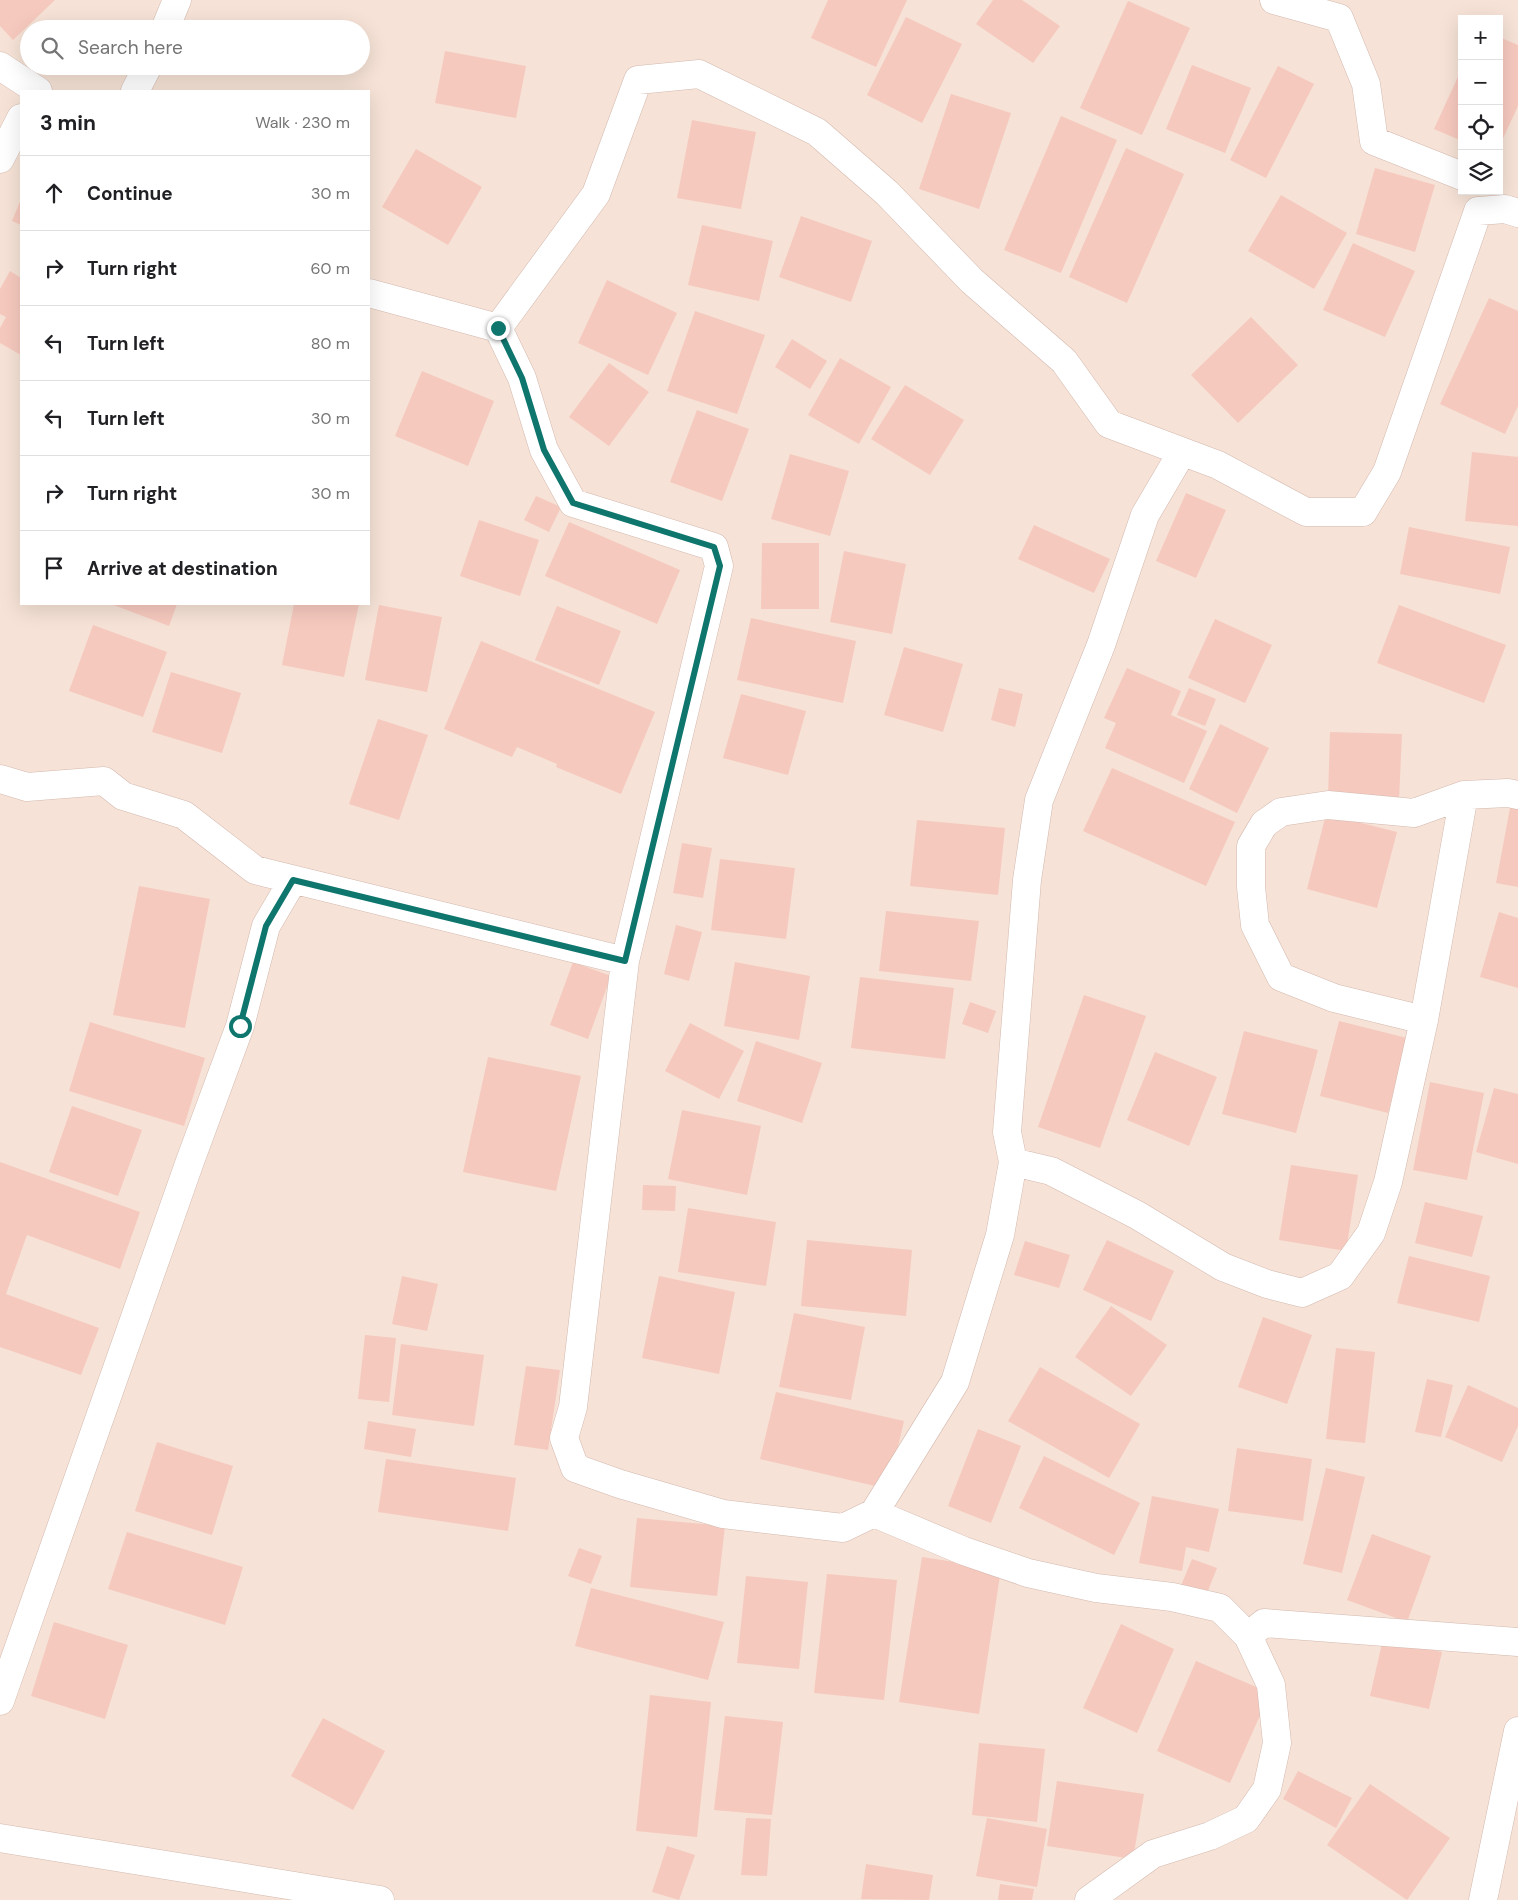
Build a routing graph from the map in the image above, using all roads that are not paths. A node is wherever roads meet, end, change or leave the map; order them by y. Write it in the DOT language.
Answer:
graph roads {
  1 [pos="177,0"];
  2 [pos="1274,0"];
  3 [pos="169,20"];
  4 [pos="0,66"];
  5 [pos="143,75"];
  6 [pos="36,90"];
  7 [pos="136,90"];
  8 [pos="20,120"];
  9 [pos="0,159"];
  10 [pos="1458,174"];
  11 [pos="1473,201"];
  12 [pos="1518,213"];
  13 [pos="370,293"];
  14 [pos="498,328"];
  15 [pos="1182,452"];
  16 [pos="0,779"];
  17 [pos="1464,795"];
  18 [pos="1518,795"];
  19 [pos="293,880"];
  20 [pos="625,961"];
  21 [pos="1424,1020"];
  22 [pos="1013,1162"];
  23 [pos="874,1512"];
  24 [pos="1248,1636"];
  25 [pos="1518,1642"];
  26 [pos="0,1701"];
  27 [pos="1518,1731"];
  28 [pos="0,1838"];
  29 [pos="380,1900"];
  30 [pos="1089,1900"];
  31 [pos="1483,1900"];
  1 -- 3 [label="street"];
  2 -- 10 [label="street"];
  4 -- 6 [label="street"];
  5 -- 7 [label="street"];
  8 -- 9 [label="street"];
  11 -- 12 [label="street"];
  11 -- 15 [label="street"];
  13 -- 14 [label="street"];
  14 -- 15 [label="street"];
  14 -- 20 [label="street"];
  15 -- 22 [label="street"];
  16 -- 19 [label="street"];
  17 -- 18 [label="street"];
  17 -- 21 [label="street"];
  17 -- 21 [label="street"];
  19 -- 20 [label="street"];
  19 -- 26 [label="street"];
  20 -- 23 [label="street"];
  21 -- 22 [label="street"];
  22 -- 23 [label="street"];
  23 -- 24 [label="street"];
  24 -- 25 [label="street"];
  24 -- 30 [label="street"];
  27 -- 31 [label="street"];
  28 -- 29 [label="street"];
}
